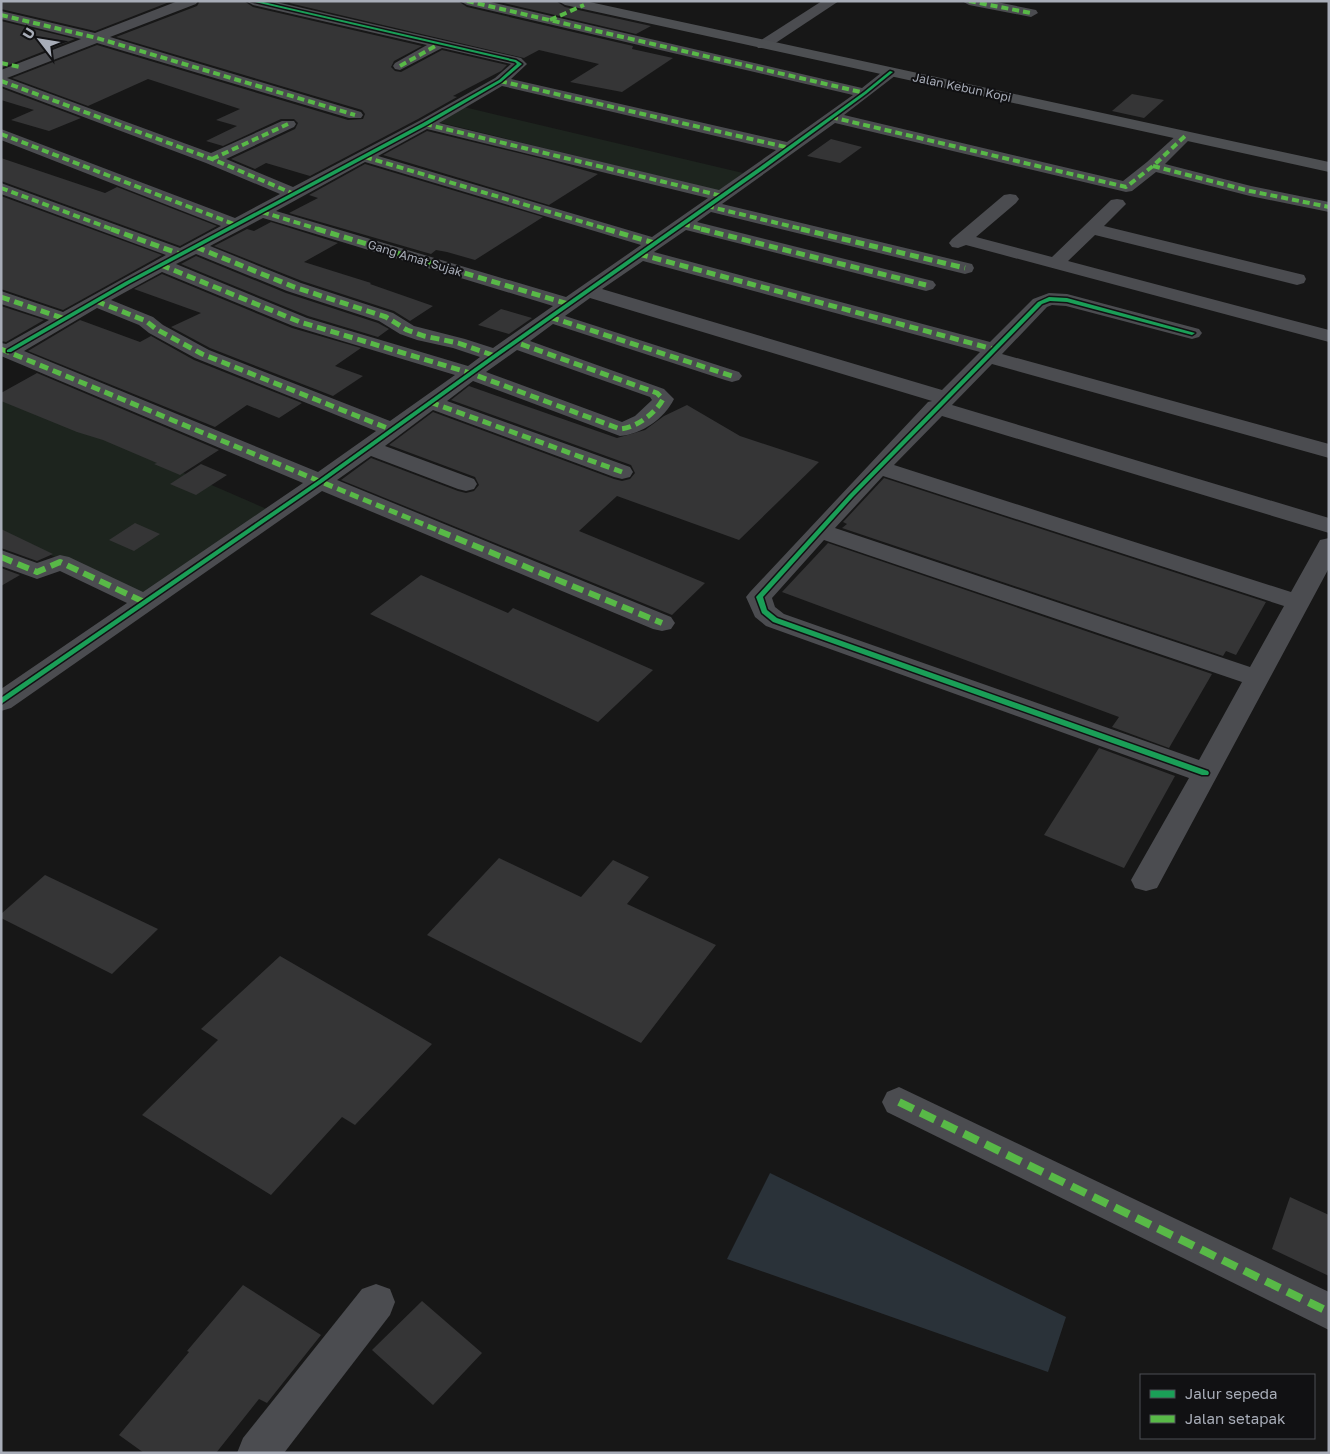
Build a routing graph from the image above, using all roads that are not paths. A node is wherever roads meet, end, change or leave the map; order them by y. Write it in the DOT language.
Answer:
graph roads {
  1 [pos="191,1"];
  2 [pos="253,1"];
  3 [pos="467,1"];
  4 [pos="565,1"];
  5 [pos="832,1"];
  6 [pos="969,1"];
  7 [pos="494,4"];
  8 [pos="584,5"];
  9 [pos="1031,13"];
  10 [pos="1,15"];
  11 [pos="550,20"];
  12 [pos="97,38"];
  13 [pos="439,44"];
  14 [pos="763,45"];
  15 [pos="1,63"];
  16 [pos="400,66"];
  17 [pos="20,68"];
  18 [pos="891,72"];
  19 [pos="1,75"];
  20 [pos="1,81"];
  21 [pos="500,81"];
  22 [pos="865,93"];
  23 [pos="355,115"];
  24 [pos="831,117"];
  25 [pos="288,124"];
  26 [pos="424,124"];
  27 [pos="1,134"];
  28 [pos="1186,136"];
  29 [pos="790,148"];
  30 [pos="365,157"];
  31 [pos="212,159"];
  32 [pos="1153,166"];
  33 [pos="1329,166"];
  34 [pos="1,188"];
  35 [pos="294,194"];
  36 [pos="1010,198"];
  37 [pos="714,201"];
  38 [pos="1117,204"];
  39 [pos="1329,207"];
  40 [pos="262,212"];
  41 [pos="682,224"];
  42 [pos="236,225"];
  43 [pos="1092,229"];
  44 [pos="647,248"];
  45 [pos="188,250"];
  46 [pos="1057,262"];
  47 [pos="160,265"];
  48 [pos="965,268"];
  49 [pos="1297,279"];
  50 [pos="926,284"];
  51 [pos="588,291"];
  52 [pos="1,297"];
  53 [pos="96,301"];
  54 [pos="568,304"];
  55 [pos="550,318"];
  56 [pos="65,319"];
  57 [pos="1192,332"];
  58 [pos="1329,336"];
  59 [pos="515,342"];
  60 [pos="5,350"];
  61 [pos="990,352"];
  62 [pos="495,356"];
  63 [pos="470,373"];
  64 [pos="732,376"];
  65 [pos="430,402"];
  66 [pos="941,403"];
  67 [pos="392,430"];
  68 [pos="368,447"];
  69 [pos="1329,452"];
  70 [pos="879,467"];
  71 [pos="622,472"];
  72 [pos="321,481"];
  73 [pos="466,484"];
  74 [pos="1329,526"];
  75 [pos="820,531"];
  76 [pos="1329,545"];
  77 [pos="1,557"];
  78 [pos="1297,602"];
  79 [pos="146,603"];
  80 [pos="662,623"];
  81 [pos="1256,678"];
  82 [pos="1,702"];
  83 [pos="1205,773"];
  84 [pos="1146,880"];
  85 [pos="899,1102"];
  86 [pos="376,1302"];
  87 [pos="1329,1312"];
  88 [pos="258,1453"];
  1 -- 12 [label="street"];
  2 -- 13 [label="street"];
  3 -- 7 [label="street"];
  4 -- 8 [label="main road, Jalan Kebun Kopi"];
  5 -- 14 [label="street"];
  6 -- 9 [label="street"];
  7 -- 11 [label="street"];
  8 -- 11 [label="street"];
  8 -- 14 [label="main road, Jalan Kebun Kopi"];
  10 -- 12 [label="street"];
  11 -- 22 [label="street"];
  12 -- 17 [label="street"];
  12 -- 23 [label="street"];
  13 -- 16 [label="street"];
  13 -- 21 [label="street"];
  14 -- 18 [label="main road, Jalan Kebun Kopi"];
  15 -- 17 [label="street"];
  17 -- 19 [label="street"];
  18 -- 22 [label="street"];
  18 -- 28 [label="main road, Jalan Kebun Kopi"];
  20 -- 31 [label="street"];
  21 -- 26 [label="street"];
  21 -- 29 [label="street"];
  22 -- 24 [label="street"];
  24 -- 29 [label="street"];
  24 -- 32 [label="street"];
  25 -- 31 [label="street"];
  26 -- 30 [label="street"];
  26 -- 37 [label="street"];
  27 -- 42 [label="street"];
  28 -- 32 [label="street"];
  28 -- 33 [label="main road, Jalan Kebun Kopi"];
  29 -- 37 [label="street"];
  30 -- 35 [label="street"];
  30 -- 44 [label="street"];
  31 -- 35 [label="street"];
  32 -- 39 [label="street"];
  34 -- 45 [label="street"];
  35 -- 40 [label="street"];
  36 -- 46 [label="street"];
  37 -- 41 [label="street"];
  37 -- 48 [label="street"];
  38 -- 43 [label="street"];
  40 -- 42 [label="street"];
  40 -- 54 [label="street, Gang Amat Sujak"];
  41 -- 44 [label="street"];
  41 -- 50 [label="street"];
  42 -- 45 [label="street"];
  43 -- 46 [label="street"];
  43 -- 49 [label="street"];
  44 -- 51 [label="street"];
  44 -- 61 [label="street"];
  45 -- 47 [label="street"];
  45 -- 62 [label="street"];
  46 -- 58 [label="street"];
  47 -- 53 [label="street"];
  47 -- 63 [label="street"];
  51 -- 54 [label="street"];
  51 -- 66 [label="street"];
  52 -- 56 [label="street"];
  53 -- 56 [label="street"];
  53 -- 67 [label="street"];
  54 -- 55 [label="street"];
  55 -- 59 [label="street"];
  55 -- 64 [label="street"];
  56 -- 60 [label="street"];
  57 -- 61 [label="street"];
  59 -- 62 [label="street"];
  59 -- 63 [label="street"];
  60 -- 72 [label="street"];
  61 -- 66 [label="street"];
  61 -- 69 [label="street"];
  62 -- 63 [label="street"];
  63 -- 65 [label="street"];
  65 -- 67 [label="street"];
  65 -- 71 [label="street"];
  66 -- 70 [label="street"];
  66 -- 74 [label="street"];
  67 -- 68 [label="street"];
  68 -- 72 [label="street"];
  68 -- 73 [label="street"];
  70 -- 75 [label="street"];
  70 -- 78 [label="street"];
  72 -- 79 [label="street"];
  72 -- 80 [label="street"];
  75 -- 81 [label="street"];
  75 -- 83 [label="street"];
  76 -- 78 [label="street"];
  77 -- 79 [label="street"];
  78 -- 81 [label="street"];
  79 -- 82 [label="street"];
  81 -- 83 [label="street"];
  83 -- 84 [label="street"];
  85 -- 87 [label="street"];
  86 -- 88 [label="street"];
}
